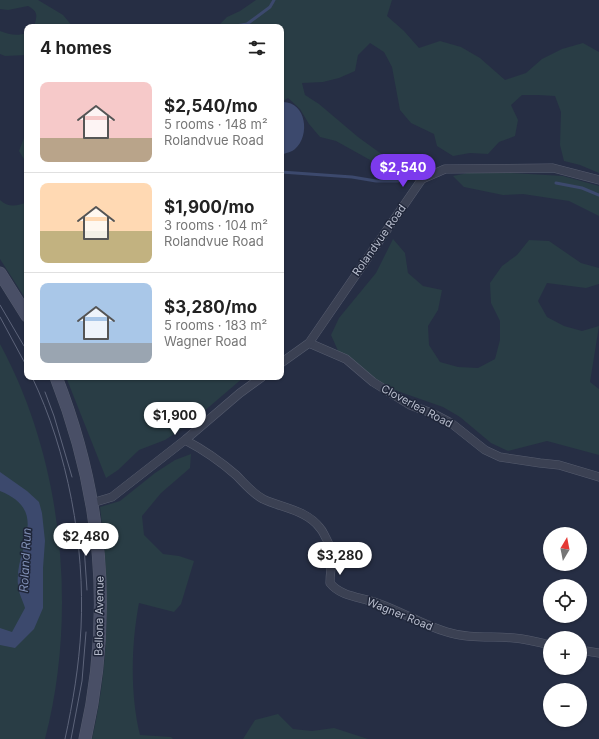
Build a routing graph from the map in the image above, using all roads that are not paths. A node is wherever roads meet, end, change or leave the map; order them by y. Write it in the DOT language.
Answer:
graph roads {
  1 [pos="599,180"];
  2 [pos="0,273"];
  3 [pos="24,311"];
  4 [pos="309,343"];
  5 [pos="284,361"];
  6 [pos="57,380"];
  7 [pos="258,380"];
  8 [pos="185,440"];
  9 [pos="599,477"];
  10 [pos="92,504"];
  11 [pos="543,644"];
  12 [pos="587,651"];
  13 [pos="599,653"];
  14 [pos="85,739"];
  1 -- 4 [label="street, Rolandvue Road"];
  2 -- 3 [label="main road"];
  4 -- 5 [label="street, Rolandvue Road"];
  4 -- 9 [label="street, Cloverlea Road"];
  6 -- 10 [label="main road, Bellona Avenue"];
  7 -- 8 [label="street"];
  8 -- 10 [label="street"];
  8 -- 11 [label="street, Wagner Road"];
  10 -- 14 [label="main road, Bellona Avenue"];
  12 -- 13 [label="street"];
}
